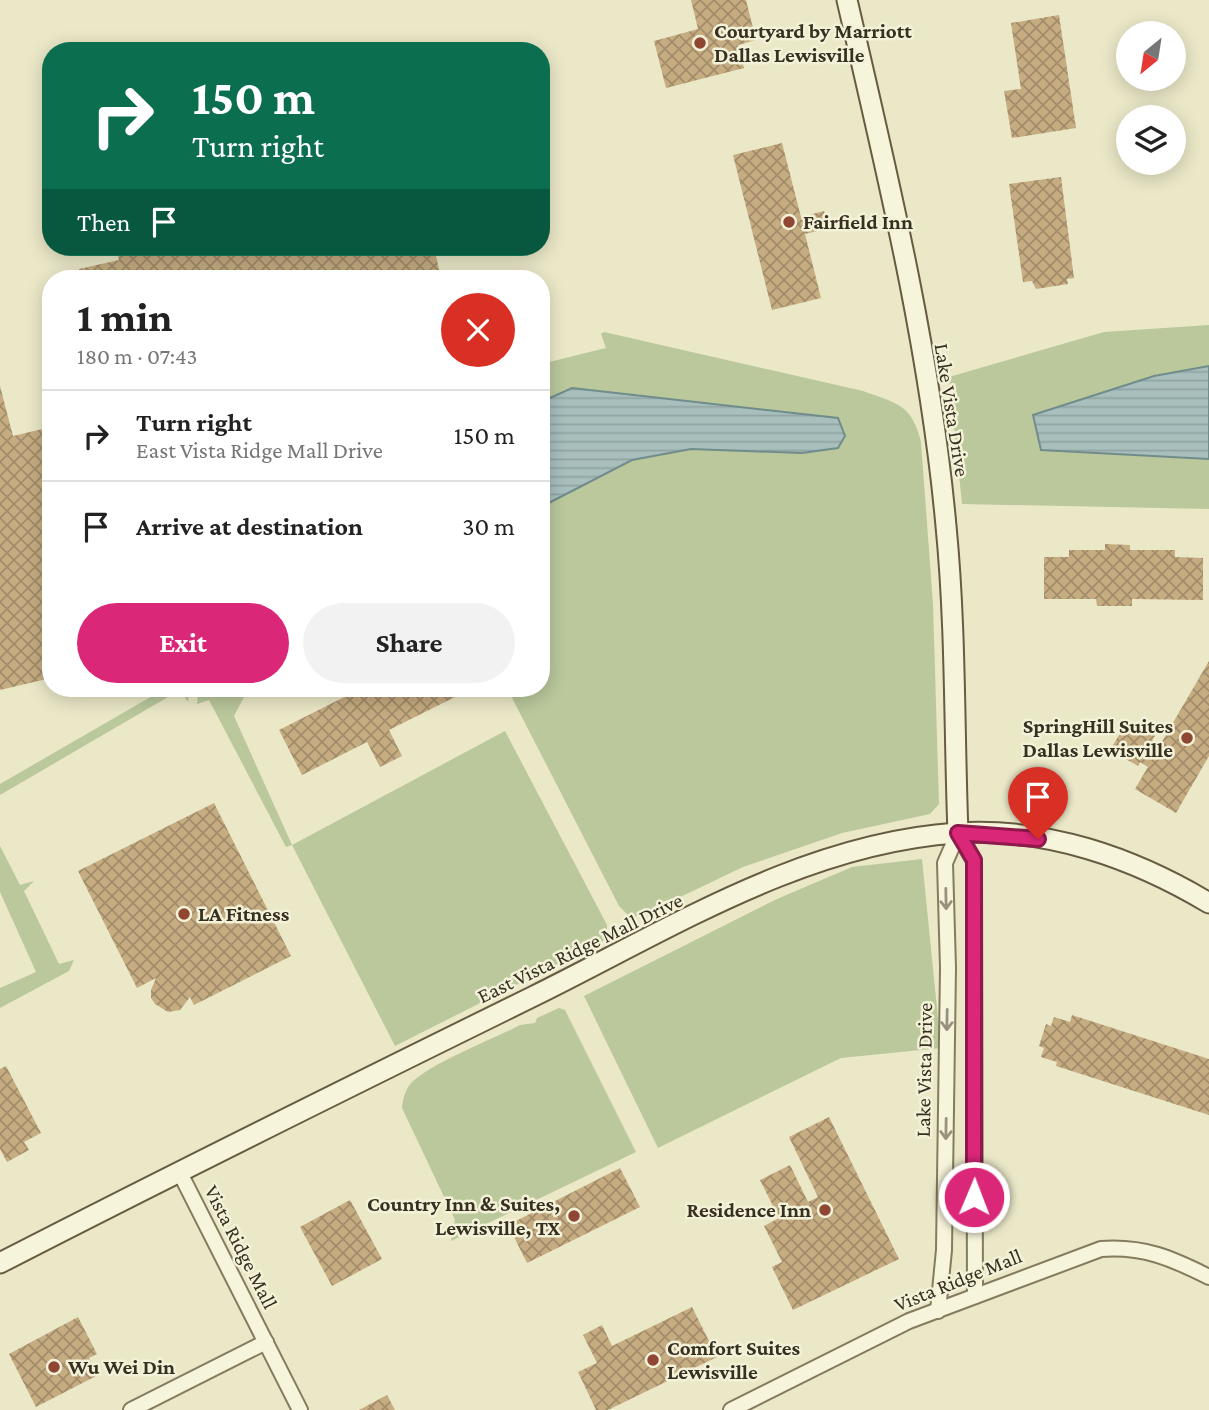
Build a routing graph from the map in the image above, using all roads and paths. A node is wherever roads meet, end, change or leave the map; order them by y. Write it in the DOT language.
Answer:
graph roads {
  1 [pos="847,0"];
  2 [pos="958,833"];
  3 [pos="1209,903"];
  4 [pos="179,1171"];
  5 [pos="0,1264"];
  6 [pos="1209,1277"];
  7 [pos="975,1296"];
  8 [pos="938,1311"];
  9 [pos="266,1342"];
  10 [pos="131,1410"];
  11 [pos="300,1410"];
  12 [pos="731,1410"];
  1 -- 2 [label="main road, Lake Vista Drive"];
  2 -- 3 [label="main road, East Vista Ridge Mall Drive"];
  2 -- 4 [label="main road, East Vista Ridge Mall Drive"];
  2 -- 7 [label="street, Lake Vista Drive"];
  2 -- 8 [label="street, Lake Vista Drive, one-way"];
  4 -- 5 [label="main road, East Vista Ridge Mall Drive"];
  4 -- 9 [label="street, Vista Ridge Mall"];
  6 -- 7 [label="street, Vista Ridge Mall"];
  7 -- 8 [label="street, Vista Ridge Mall"];
  8 -- 12 [label="street, Vista Ridge Mall"];
  9 -- 10 [label="street, Vista Ridge Mall"];
  9 -- 11 [label="street, Vista Ridge Mall"];
}
